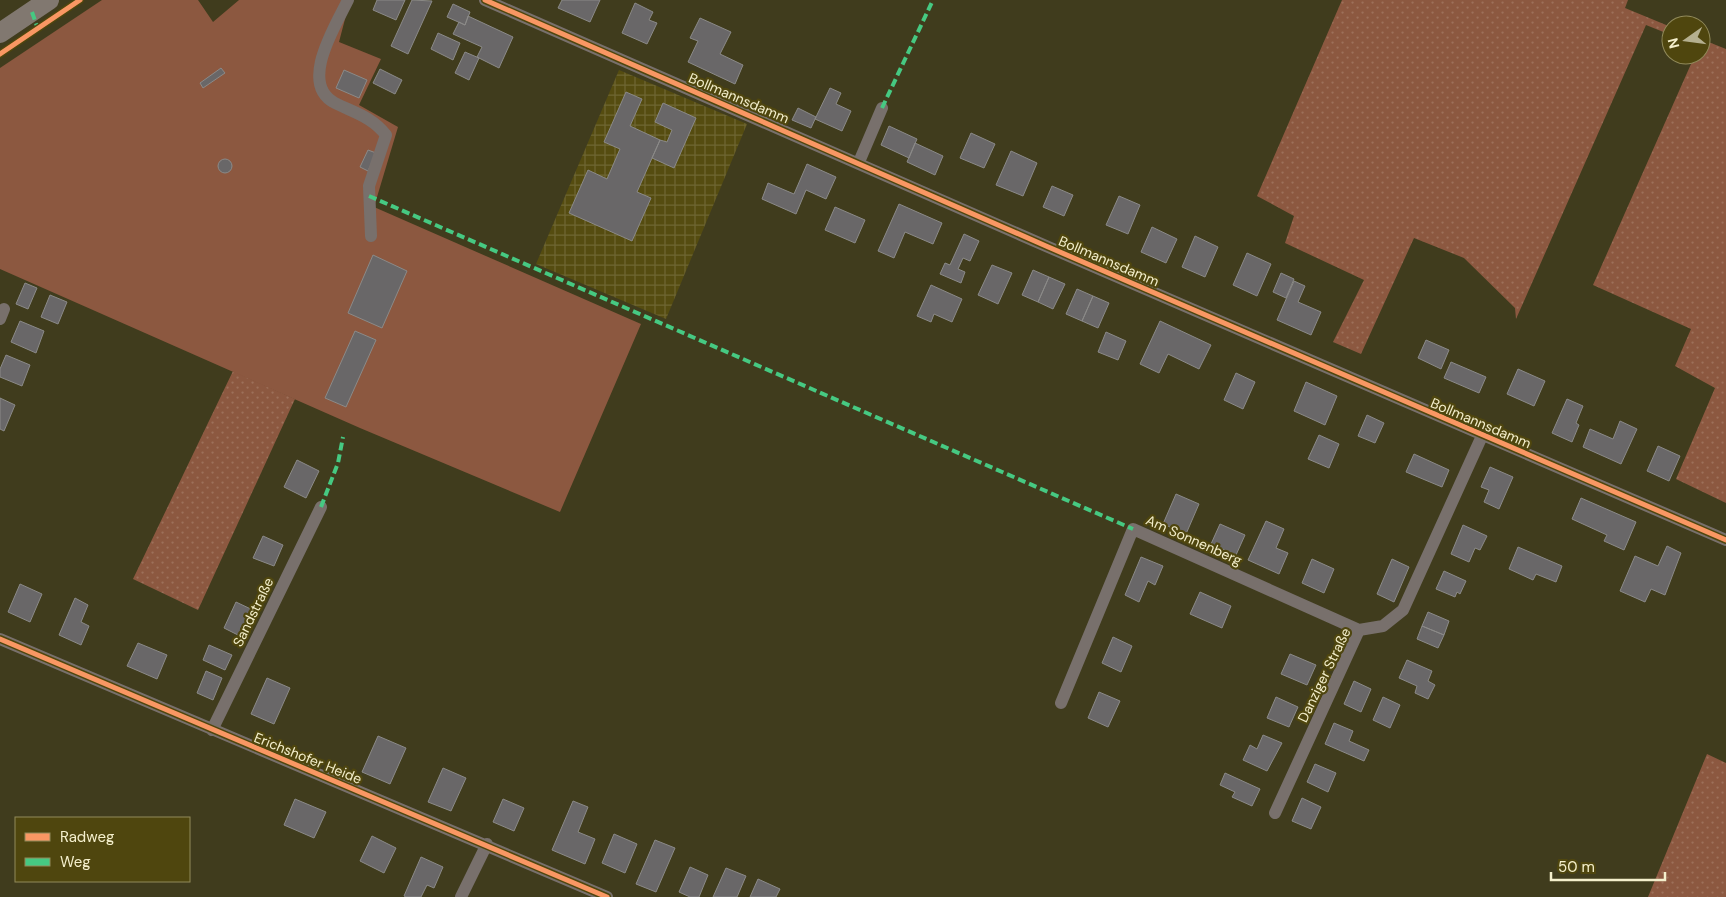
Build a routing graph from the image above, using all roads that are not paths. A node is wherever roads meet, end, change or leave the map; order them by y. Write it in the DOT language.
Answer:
graph roads {
  1 [pos="50,0"];
  2 [pos="348,0"];
  3 [pos="485,0"];
  4 [pos="28,6"];
  5 [pos="0,33"];
  6 [pos="882,108"];
  7 [pos="859,162"];
  8 [pos="371,236"];
  9 [pos="1482,436"];
  10 [pos="321,507"];
  11 [pos="1726,540"];
  12 [pos="1360,630"];
  13 [pos="0,639"];
  14 [pos="1061,703"];
  15 [pos="212,730"];
  16 [pos="1275,812"];
  17 [pos="487,844"];
  18 [pos="461,897"];
  19 [pos="607,897"];
  1 -- 4 [label="main road"];
  2 -- 8 [label="street"];
  3 -- 7 [label="street, Bollmannsdamm"];
  4 -- 5 [label="main road"];
  6 -- 7 [label="street"];
  7 -- 9 [label="street, Bollmannsdamm"];
  9 -- 11 [label="street, Bollmannsdamm"];
  9 -- 12 [label="street, Danziger Straße"];
  10 -- 15 [label="street, Sandstraße"];
  12 -- 14 [label="street, Am Sonnenberg"];
  12 -- 16 [label="street, Danziger Straße"];
  13 -- 15 [label="street, Erichshofer Heide"];
  15 -- 17 [label="street, Erichshofer Heide"];
  17 -- 18 [label="street"];
  17 -- 19 [label="street, Erichshofer Heide"];
}
